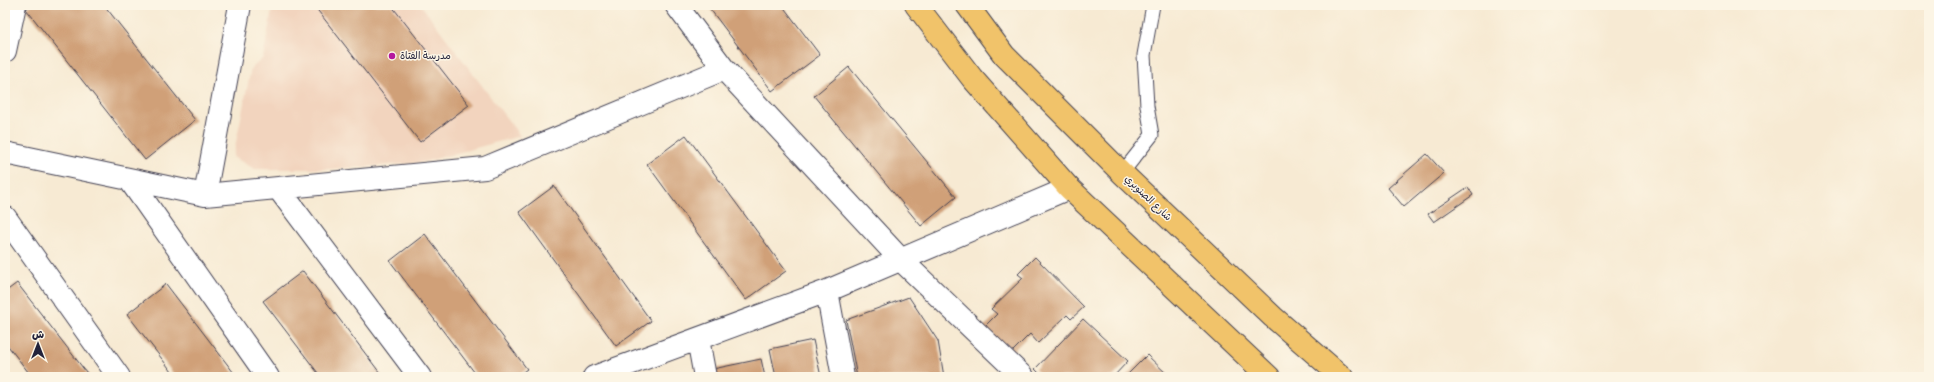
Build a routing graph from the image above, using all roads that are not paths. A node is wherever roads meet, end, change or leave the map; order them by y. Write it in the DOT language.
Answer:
graph roads {
  1 [pos="15,5"];
  2 [pos="240,5"];
  3 [pos="676,5"];
  4 [pos="916,5"];
  5 [pos="967,5"];
  6 [pos="1153,5"];
  7 [pos="5,51"];
  8 [pos="724,69"];
  9 [pos="5,153"];
  10 [pos="1122,173"];
  11 [pos="129,179"];
  12 [pos="278,188"];
  13 [pos="1069,188"];
  14 [pos="205,195"];
  15 [pos="5,217"];
  16 [pos="902,261"];
  17 [pos="827,291"];
  18 [pos="698,339"];
  19 [pos="119,377"];
  20 [pos="268,377"];
  21 [pos="420,377"];
  22 [pos="594,377"];
  23 [pos="705,377"];
  24 [pos="843,377"];
  25 [pos="1022,377"];
  26 [pos="1269,377"];
  27 [pos="1342,377"];
  1 -- 7 [label="street"];
  2 -- 14 [label="street"];
  3 -- 8 [label="street"];
  4 -- 13 [label="main road"];
  5 -- 10 [label="main road, شارع الصنوبري"];
  6 -- 10 [label="lane"];
  8 -- 12 [label="street"];
  8 -- 16 [label="street"];
  9 -- 11 [label="street"];
  10 -- 27 [label="main road, شارع الصنوبري"];
  11 -- 14 [label="street"];
  11 -- 20 [label="street"];
  12 -- 14 [label="street"];
  12 -- 21 [label="street"];
  13 -- 16 [label="street"];
  13 -- 26 [label="main road"];
  15 -- 19 [label="street"];
  16 -- 17 [label="street"];
  16 -- 25 [label="street"];
  17 -- 18 [label="street"];
  17 -- 24 [label="street"];
  18 -- 22 [label="street"];
  18 -- 23 [label="street"];
}
